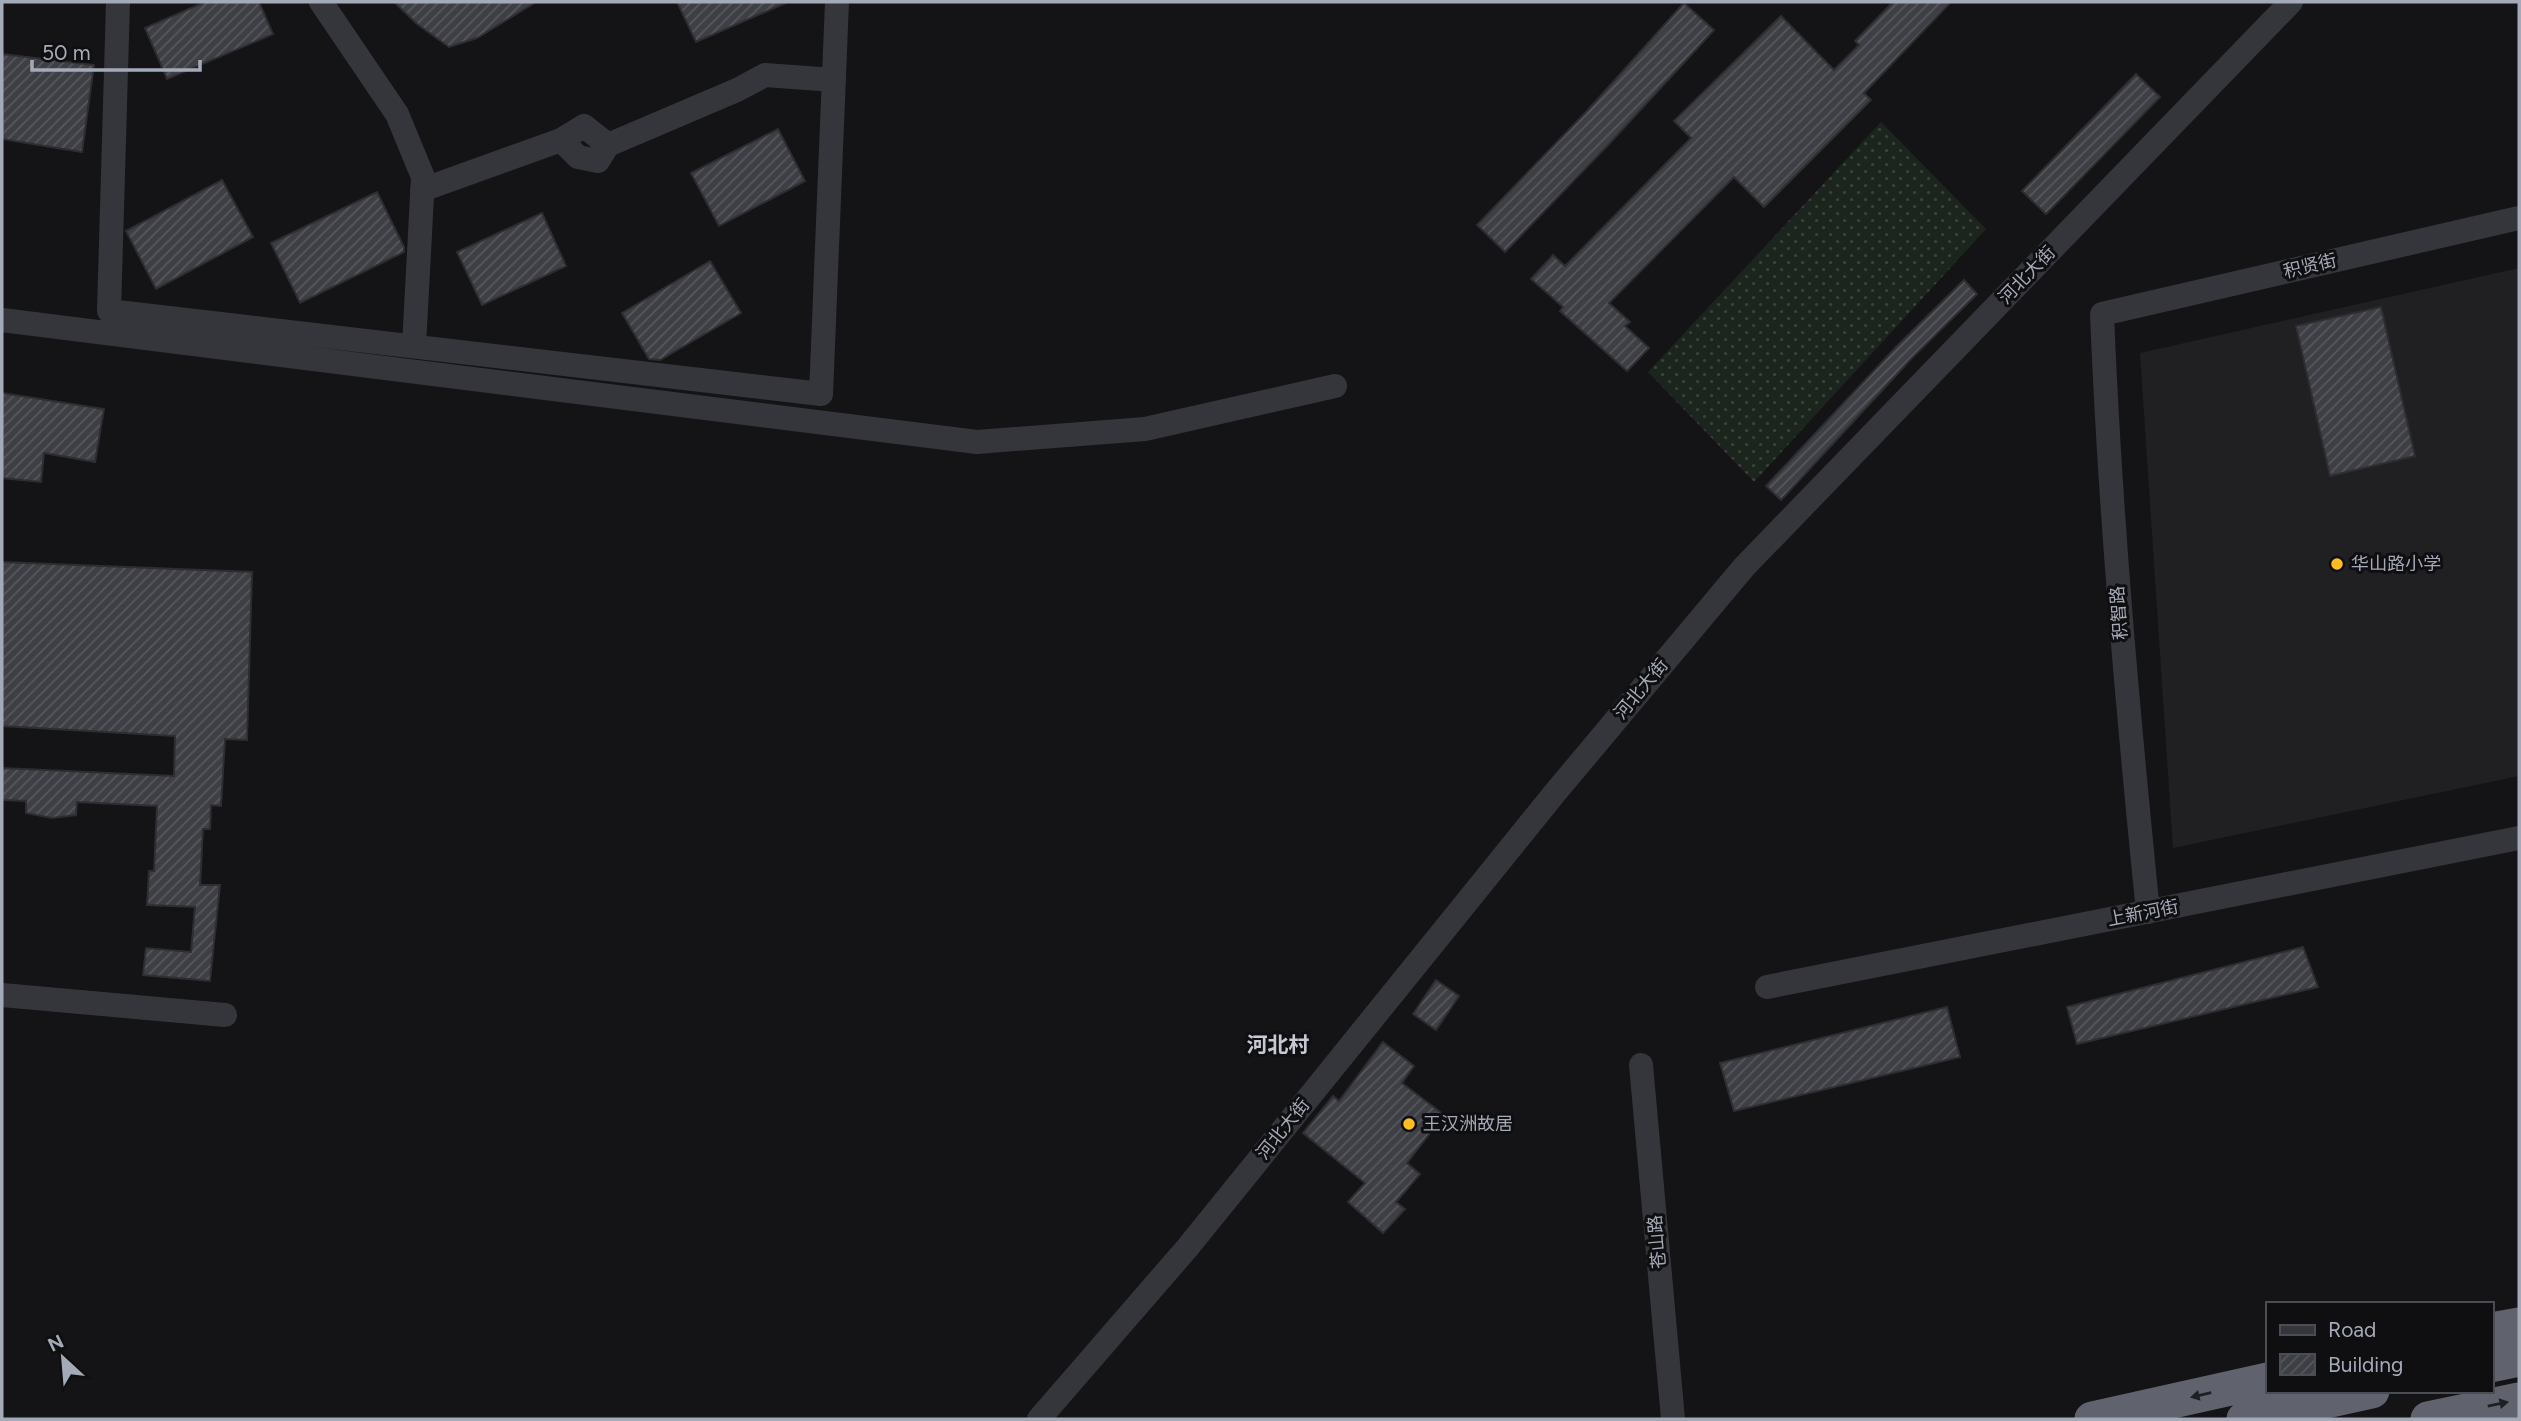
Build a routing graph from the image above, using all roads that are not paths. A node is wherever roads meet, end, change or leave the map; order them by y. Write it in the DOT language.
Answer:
graph roads {
  1 [pos="118,2"];
  2 [pos="321,2"];
  3 [pos="837,2"];
  4 [pos="2291,2"];
  5 [pos="834,80"];
  6 [pos="422,190"];
  7 [pos="2519,218"];
  8 [pos="2102,314"];
  9 [pos="2,320"];
  10 [pos="414,346"];
  11 [pos="1335,386"];
  12 [pos="2519,838"];
  13 [pos="2148,912"];
  14 [pos="1767,987"];
  15 [pos="2,995"];
  16 [pos="225,1015"];
  17 [pos="1641,1065"];
  18 [pos="2519,1359"];
  19 [pos="2493,1365"];
  20 [pos="2266,1380"];
  21 [pos="2363,1393"];
  22 [pos="2519,1400"];
  23 [pos="1039,1419"];
  24 [pos="1672,1419"];
  25 [pos="2092,1419"];
  26 [pos="2244,1419"];
  27 [pos="2428,1419"];
  1 -- 10 [label="street"];
  2 -- 6 [label="street"];
  3 -- 5 [label="street"];
  4 -- 23 [label="street, 河北大街"];
  5 -- 6 [label="street"];
  5 -- 10 [label="street"];
  6 -- 10 [label="street"];
  7 -- 8 [label="street, 积贤街"];
  8 -- 13 [label="street, 积智路"];
  9 -- 11 [label="street"];
  12 -- 13 [label="street, 上新河街"];
  13 -- 14 [label="street, 上新河街"];
  15 -- 16 [label="street"];
  17 -- 24 [label="street, 苍山路"];
  18 -- 19 [label="highway"];
  20 -- 25 [label="highway, one-way"];
  21 -- 26 [label="highway"];
  27 -- 22 [label="highway, one-way"];
}
